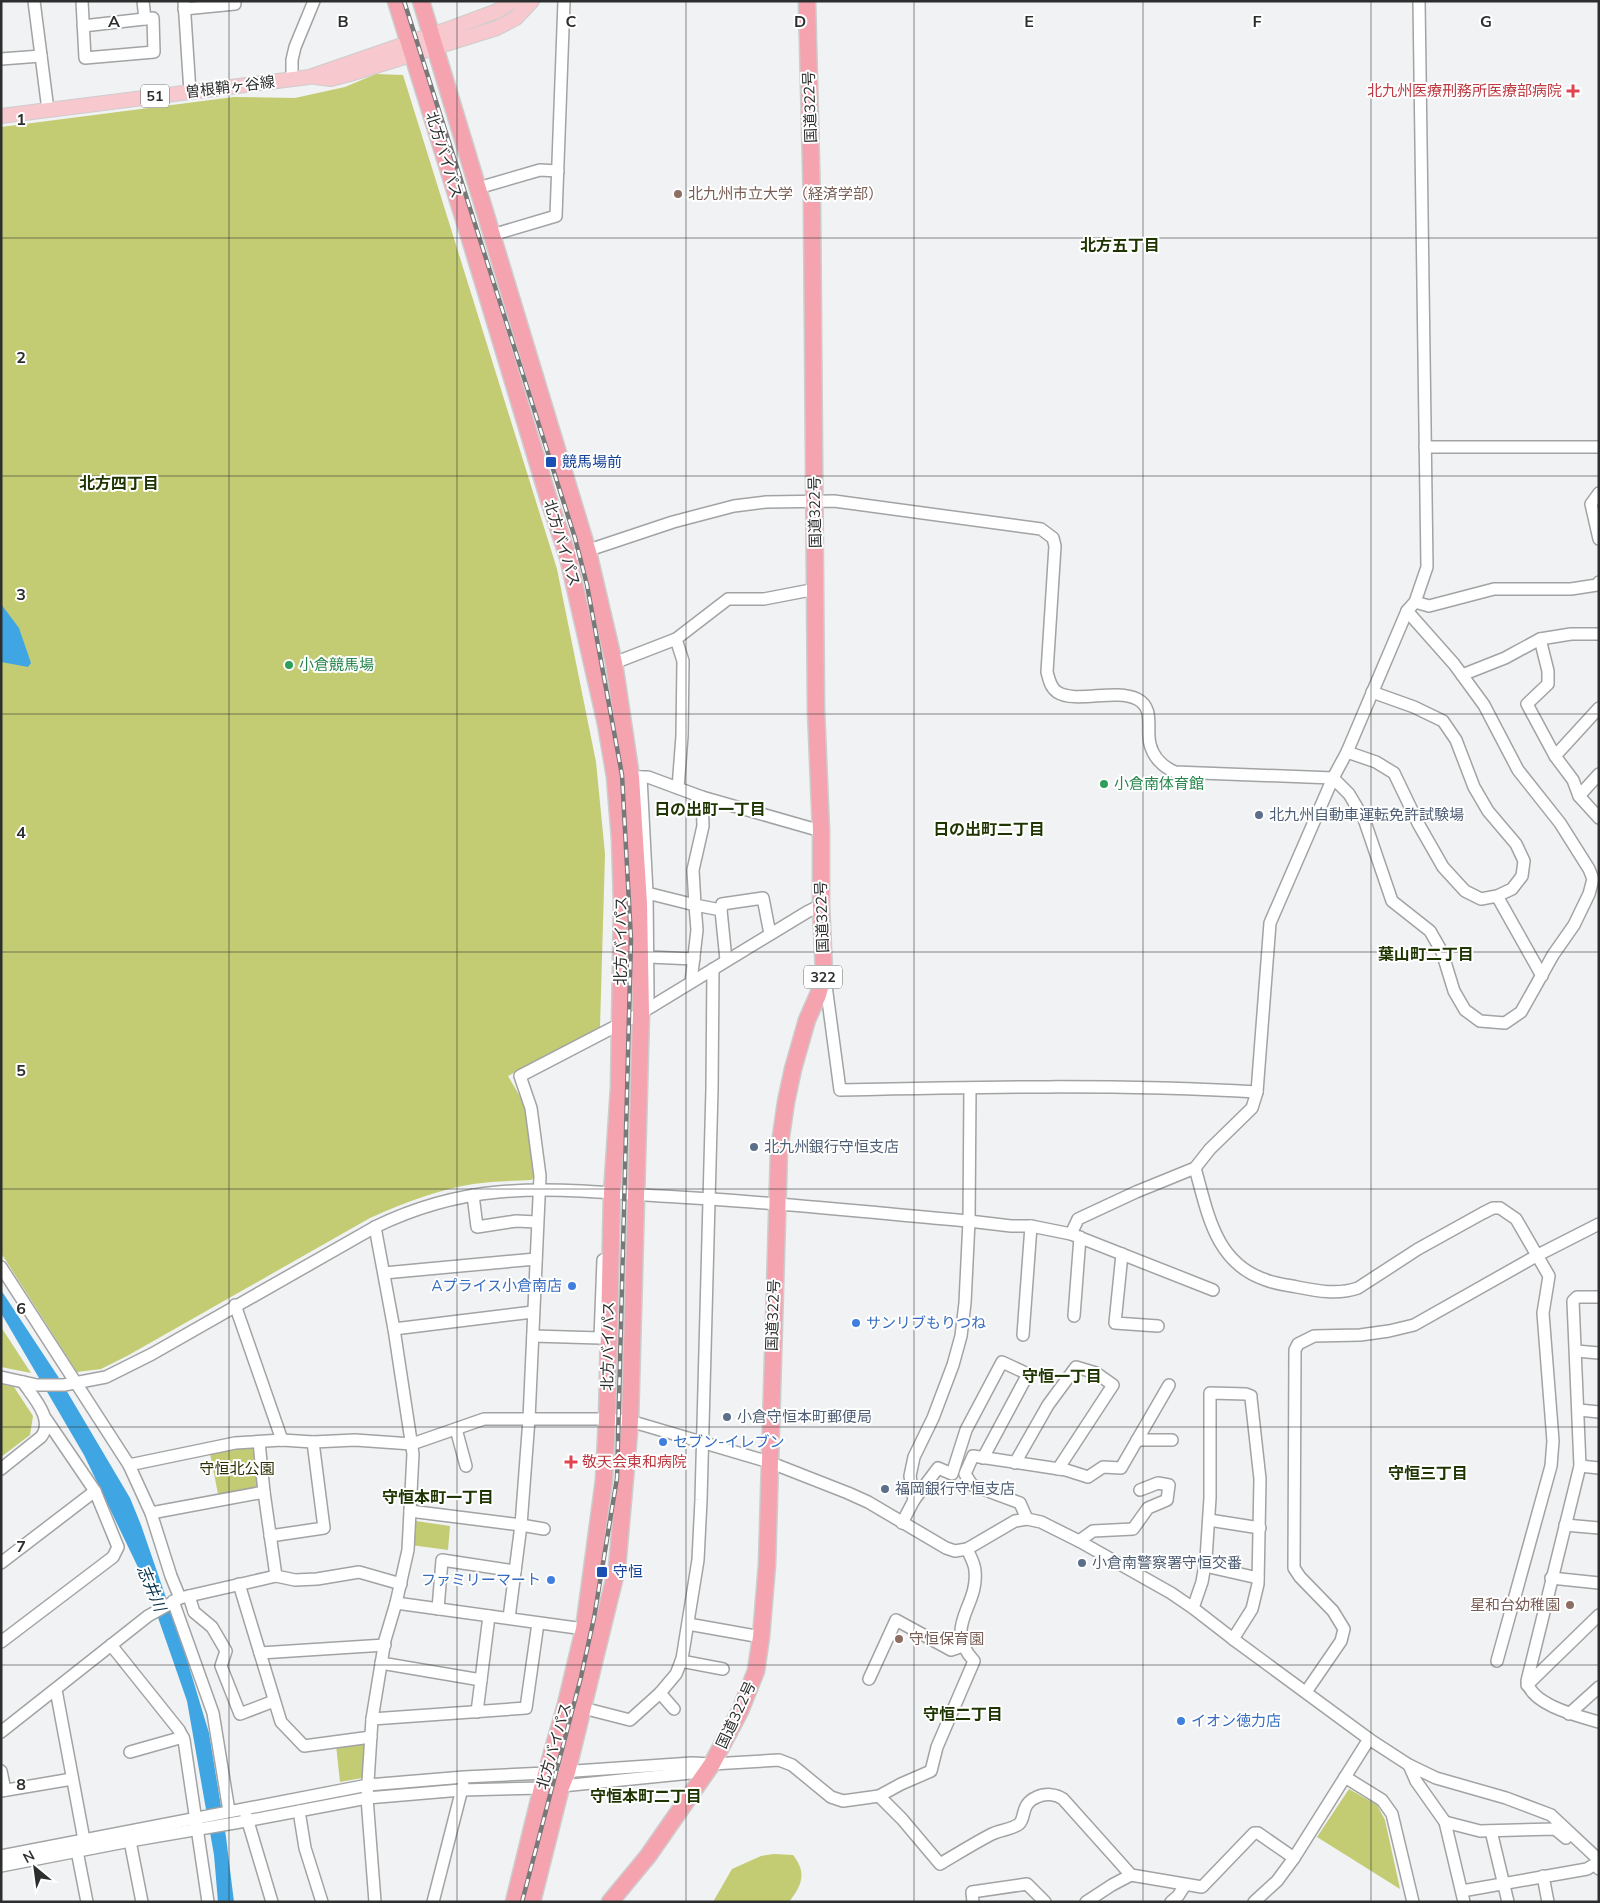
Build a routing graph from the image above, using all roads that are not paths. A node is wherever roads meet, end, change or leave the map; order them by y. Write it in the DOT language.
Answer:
graph roads {
  1 [pos="34,1"];
  2 [pos="82,1"];
  3 [pos="143,1"];
  4 [pos="314,1"];
  5 [pos="396,1"];
  6 [pos="421,1"];
  7 [pos="514,1"];
  8 [pos="532,1"];
  9 [pos="564,1"];
  10 [pos="806,1"];
  11 [pos="1419,1"];
  12 [pos="235,4"];
  13 [pos="184,5"];
  14 [pos="145,19"];
  15 [pos="83,26"];
  16 [pos="433,41"];
  17 [pos="410,48"];
  18 [pos="41,56"];
  19 [pos="1,60"];
  20 [pos="292,79"];
  21 [pos="190,92"];
  22 [pos="48,110"];
  23 [pos="1,116"];
  24 [pos="558,171"];
  25 [pos="478,188"];
  26 [pos="492,235"];
  27 [pos="1425,447"];
  28 [pos="1599,447"];
  29 [pos="1599,493"];
  30 [pos="814,502"];
  31 [pos="1599,539"];
  32 [pos="588,552"];
  33 [pos="568,558"];
  34 [pos="1599,582"];
  35 [pos="816,589"];
  36 [pos="1411,606"];
  37 [pos="1599,634"];
  38 [pos="676,639"];
  39 [pos="1540,639"];
  40 [pos="614,663"];
  41 [pos="1462,675"];
  42 [pos="1372,692"];
  43 [pos="1599,708"];
  44 [pos="1347,752"];
  45 [pos="1555,756"];
  46 [pos="1599,774"];
  47 [pos="629,777"];
  48 [pos="1333,778"];
  49 [pos="678,788"];
  50 [pos="1579,796"];
  51 [pos="702,797"];
  52 [pos="1599,818"];
  53 [pos="822,831"];
  54 [pos="647,893"];
  55 [pos="1497,896"];
  56 [pos="695,905"];
  57 [pos="821,906"];
  58 [pos="720,910"];
  59 [pos="770,934"];
  60 [pos="649,958"];
  61 [pos="694,960"];
  62 [pos="726,960"];
  63 [pos="712,968"];
  64 [pos="824,973"];
  65 [pos="1542,976"];
  66 [pos="691,982"];
  67 [pos="645,1011"];
  68 [pos="620,1024"];
  69 [pos="970,1088"];
  70 [pos="1257,1092"];
  71 [pos="1195,1168"];
  72 [pos="539,1190"];
  73 [pos="612,1194"];
  74 [pos="473,1195"];
  75 [pos="635,1195"];
  76 [pos="709,1199"];
  77 [pos="776,1204"];
  78 [pos="969,1221"];
  79 [pos="537,1222"];
  80 [pos="1599,1224"];
  81 [pos="1031,1226"];
  82 [pos="375,1227"];
  83 [pos="1076,1236"];
  84 [pos="611,1246"];
  85 [pos="1122,1254"];
  86 [pos="1538,1255"];
  87 [pos="536,1259"];
  88 [pos="1,1267"];
  89 [pos="384,1273"];
  90 [pos="1213,1290"];
  91 [pos="1599,1297"];
  92 [pos="235,1306"];
  93 [pos="533,1312"];
  94 [pos="1074,1316"];
  95 [pos="1158,1326"];
  96 [pos="394,1329"];
  97 [pos="1023,1335"];
  98 [pos="532,1336"];
  99 [pos="1576,1351"];
  100 [pos="1599,1353"];
  101 [pos="1,1377"];
  102 [pos="23,1382"];
  103 [pos="69,1384"];
  104 [pos="1169,1385"];
  105 [pos="1579,1410"];
  106 [pos="1599,1412"];
  107 [pos="529,1418"];
  108 [pos="46,1419"];
  109 [pos="607,1419"];
  110 [pos="630,1420"];
  111 [pos="456,1429"];
  112 [pos="282,1440"];
  113 [pos="1137,1440"];
  114 [pos="1172,1440"];
  115 [pos="259,1442"];
  116 [pos="313,1442"];
  117 [pos="702,1442"];
  118 [pos="412,1444"];
  119 [pos="983,1458"];
  120 [pos="769,1462"];
  121 [pos="1015,1463"];
  122 [pos="129,1465"];
  123 [pos="466,1466"];
  124 [pos="1580,1466"];
  125 [pos="1599,1468"];
  126 [pos="1,1469"];
  127 [pos="1058,1469"];
  128 [pos="1140,1490"];
  129 [pos="95,1491"];
  130 [pos="264,1492"];
  131 [pos="914,1500"];
  132 [pos="410,1511"];
  133 [pos="151,1513"];
  134 [pos="1027,1519"];
  135 [pos="1208,1520"];
  136 [pos="902,1523"];
  137 [pos="521,1524"];
  138 [pos="1565,1525"];
  139 [pos="1260,1528"];
  140 [pos="1599,1528"];
  141 [pos="544,1529"];
  142 [pos="270,1536"];
  143 [pos="1079,1541"];
  144 [pos="967,1549"];
  145 [pos="1,1563"];
  146 [pos="1205,1566"];
  147 [pos="515,1571"];
  148 [pos="276,1576"];
  149 [pos="1258,1578"];
  150 [pos="1551,1578"];
  151 [pos="1599,1583"];
  152 [pos="239,1584"];
  153 [pos="401,1584"];
  154 [pos="181,1598"];
  155 [pos="396,1603"];
  156 [pos="1193,1608"];
  157 [pos="438,1609"];
  158 [pos="1599,1615"];
  159 [pos="489,1616"];
  160 [pos="509,1618"];
  161 [pos="538,1624"];
  162 [pos="688,1624"];
  163 [pos="584,1629"];
  164 [pos="761,1637"];
  165 [pos="1232,1639"];
  166 [pos="1,1642"];
  167 [pos="385,1644"];
  168 [pos="111,1645"];
  169 [pos="963,1646"];
  170 [pos="260,1653"];
  171 [pos="681,1661"];
  172 [pos="1497,1661"];
  173 [pos="381,1663"];
  174 [pos="723,1669"];
  175 [pos="868,1679"];
  176 [pos="481,1680"];
  177 [pos="1527,1686"];
  178 [pos="1599,1687"];
  179 [pos="56,1690"];
  180 [pos="1306,1692"];
  181 [pos="660,1693"];
  182 [pos="274,1701"];
  183 [pos="583,1708"];
  184 [pos="674,1709"];
  185 [pos="478,1712"];
  186 [pos="1569,1714"];
  187 [pos="372,1719"];
  188 [pos="1599,1722"];
  189 [pos="1,1732"];
  190 [pos="183,1737"];
  191 [pos="371,1737"];
  192 [pos="1369,1739"];
  193 [pos="130,1752"];
  194 [pos="712,1764"];
  195 [pos="1408,1765"];
  196 [pos="1,1771"];
  197 [pos="464,1776"];
  198 [pos="1345,1777"];
  199 [pos="72,1779"];
  200 [pos="564,1779"];
  201 [pos="544,1781"];
  202 [pos="368,1785"];
  203 [pos="461,1790"];
  204 [pos="3,1791"];
  205 [pos="879,1796"];
  206 [pos="367,1798"];
  207 [pos="245,1809"];
  208 [pos="299,1811"];
  209 [pos="227,1812"];
  210 [pos="200,1816"];
  211 [pos="246,1821"];
  212 [pos="1445,1822"];
  213 [pos="200,1829"];
  214 [pos="1490,1831"];
  215 [pos="130,1840"];
  216 [pos="82,1847"];
  217 [pos="1,1856"];
  218 [pos="1294,1858"];
  219 [pos="1597,1864"];
  220 [pos="1,1866"];
  221 [pos="1131,1875"];
  222 [pos="1543,1876"];
  223 [pos="1505,1884"];
  224 [pos="1185,1885"];
  225 [pos="1463,1897"];
  226 [pos="87,1902"];
  227 [pos="142,1902"];
  228 [pos="208,1902"];
  229 [pos="272,1902"];
  230 [pos="322,1902"];
  231 [pos="374,1902"];
  232 [pos="432,1902"];
  233 [pos="514,1902"];
  234 [pos="532,1902"];
  235 [pos="610,1902"];
  236 [pos="973,1902"];
  237 [pos="1045,1902"];
  238 [pos="1086,1902"];
  239 [pos="1172,1902"];
  240 [pos="1254,1902"];
  241 [pos="1413,1902"];
  242 [pos="1508,1902"];
  243 [pos="1548,1902"];
  1 -- 18 [label="street"];
  2 -- 15 [label="street"];
  3 -- 14 [label="street"];
  4 -- 20 [label="street"];
  5 -- 17 [label="highway, 北方バイパス"];
  6 -- 16 [label="highway, 北方バイパス"];
  7 -- 16 [label="main road, 曽根鞘ヶ谷線 / 51"];
  8 -- 16 [label="main road, 曽根鞘ヶ谷線 / 51"];
  9 -- 24 [label="street"];
  10 -- 30 [label="highway, 国道322号 / 322"];
  11 -- 27 [label="street"];
  12 -- 13 [label="street"];
  13 -- 21 [label="street"];
  14 -- 15 [label="street"];
  14 -- 15 [label="street"];
  16 -- 17 [label="main road, 曽根鞘ヶ谷線 / 51"];
  16 -- 25 [label="highway, 北方バイパス"];
  17 -- 20 [label="main road, 曽根鞘ヶ谷線 / 51"];
  17 -- 33 [label="highway, 北方バイパス"];
  18 -- 19 [label="street"];
  18 -- 22 [label="street"];
  20 -- 21 [label="main road, 曽根鞘ヶ谷線 / 51"];
  21 -- 22 [label="main road, 曽根鞘ヶ谷線 / 51"];
  22 -- 23 [label="main road, 曽根鞘ヶ谷線 / 51"];
  24 -- 25 [label="street"];
  24 -- 26 [label="street"];
  25 -- 26 [label="highway, 北方バイパス"];
  26 -- 32 [label="highway, 北方バイパス"];
  27 -- 28 [label="street"];
  27 -- 36 [label="street"];
  29 -- 31 [label="street"];
  30 -- 32 [label="street"];
  30 -- 35 [label="highway, 国道322号 / 322"];
  30 -- 48 [label="street"];
  32 -- 33 [label="street"];
  32 -- 40 [label="highway, 北方バイパス"];
  33 -- 47 [label="highway, 北方バイパス"];
  34 -- 36 [label="street"];
  35 -- 38 [label="street"];
  35 -- 53 [label="highway, 国道322号 / 322"];
  36 -- 41 [label="street"];
  36 -- 42 [label="street"];
  37 -- 39 [label="street"];
  38 -- 40 [label="street"];
  38 -- 49 [label="street"];
  39 -- 41 [label="street"];
  39 -- 45 [label="street"];
  40 -- 47 [label="highway, 北方バイパス"];
  41 -- 65 [label="street"];
  42 -- 44 [label="street"];
  42 -- 55 [label="street"];
  43 -- 45 [label="street"];
  44 -- 48 [label="street"];
  44 -- 55 [label="street"];
  45 -- 50 [label="street"];
  46 -- 50 [label="street"];
  47 -- 49 [label="street"];
  47 -- 54 [label="street"];
  47 -- 67 [label="highway, 北方バイパス"];
  47 -- 68 [label="highway, 北方バイパス"];
  48 -- 65 [label="street"];
  48 -- 70 [label="street"];
  49 -- 51 [label="street"];
  50 -- 52 [label="street"];
  51 -- 53 [label="street"];
  51 -- 56 [label="street"];
  53 -- 57 [label="highway, 国道322号 / 322"];
  54 -- 56 [label="street"];
  54 -- 60 [label="street"];
  55 -- 65 [label="street"];
  56 -- 58 [label="street"];
  56 -- 61 [label="street"];
  57 -- 59 [label="street"];
  57 -- 64 [label="highway, 国道322号 / 322"];
  58 -- 59 [label="street"];
  58 -- 62 [label="street"];
  59 -- 62 [label="street"];
  60 -- 61 [label="street"];
  60 -- 67 [label="street"];
  61 -- 66 [label="street"];
  62 -- 63 [label="street"];
  63 -- 66 [label="street"];
  63 -- 76 [label="street"];
  64 -- 69 [label="street"];
  64 -- 77 [label="highway, 国道322号 / 322"];
  66 -- 67 [label="street"];
  67 -- 68 [label="street"];
  67 -- 75 [label="highway, 北方バイパス"];
  68 -- 72 [label="street"];
  68 -- 73 [label="highway, 北方バイパス"];
  69 -- 70 [label="street"];
  69 -- 78 [label="street"];
  70 -- 71 [label="street"];
  71 -- 83 [label="street"];
  71 -- 86 [label="street"];
  72 -- 73 [label="street"];
  72 -- 74 [label="street"];
  72 -- 79 [label="street"];
  73 -- 75 [label="street"];
  73 -- 84 [label="highway, 北方バイパス"];
  74 -- 79 [label="street"];
  74 -- 82 [label="street"];
  75 -- 76 [label="street"];
  75 -- 110 [label="highway, 北方バイパス"];
  76 -- 77 [label="street"];
  76 -- 117 [label="street"];
  77 -- 78 [label="street"];
  77 -- 120 [label="highway, 国道322号 / 322"];
  78 -- 81 [label="street"];
  78 -- 131 [label="street"];
  79 -- 87 [label="street"];
  80 -- 86 [label="street"];
  81 -- 83 [label="street"];
  81 -- 97 [label="street"];
  82 -- 89 [label="street"];
  82 -- 92 [label="street"];
  83 -- 85 [label="street"];
  83 -- 94 [label="street"];
  84 -- 98 [label="street"];
  84 -- 109 [label="highway, 北方バイパス"];
  85 -- 90 [label="street"];
  85 -- 95 [label="street"];
  86 -- 172 [label="street"];
  86 -- 180 [label="street"];
  87 -- 89 [label="street"];
  87 -- 93 [label="street"];
  88 -- 103 [label="street"];
  89 -- 96 [label="street"];
  91 -- 99 [label="street"];
  92 -- 103 [label="street"];
  92 -- 112 [label="street"];
  93 -- 96 [label="street"];
  93 -- 98 [label="street"];
  96 -- 118 [label="street"];
  98 -- 107 [label="street"];
  99 -- 100 [label="street"];
  99 -- 105 [label="street"];
  101 -- 102 [label="street"];
  102 -- 103 [label="street"];
  102 -- 108 [label="street"];
  103 -- 122 [label="street"];
  104 -- 113 [label="street"];
  105 -- 106 [label="street"];
  105 -- 124 [label="street"];
  107 -- 109 [label="street"];
  107 -- 111 [label="street"];
  107 -- 137 [label="street"];
  108 -- 126 [label="street"];
  108 -- 129 [label="street"];
  109 -- 110 [label="street"];
  109 -- 163 [label="highway, 北方バイパス"];
  110 -- 117 [label="street"];
  110 -- 183 [label="highway, 北方バイパス"];
  111 -- 118 [label="street"];
  111 -- 123 [label="street"];
  112 -- 115 [label="street"];
  112 -- 116 [label="street"];
  113 -- 114 [label="street"];
  113 -- 127 [label="street"];
  115 -- 122 [label="street"];
  115 -- 130 [label="street"];
  116 -- 118 [label="street"];
  116 -- 142 [label="street"];
  117 -- 120 [label="street"];
  117 -- 162 [label="street"];
  118 -- 132 [label="street"];
  119 -- 121 [label="street"];
  119 -- 131 [label="street"];
  119 -- 134 [label="street"];
  120 -- 136 [label="street"];
  120 -- 164 [label="highway, 国道322号 / 322"];
  121 -- 127 [label="street"];
  121 -- 127 [label="street"];
  122 -- 133 [label="street"];
  124 -- 125 [label="street"];
  124 -- 138 [label="street"];
  128 -- 143 [label="street"];
  129 -- 145 [label="street"];
  129 -- 166 [label="street"];
  130 -- 133 [label="street"];
  130 -- 142 [label="street"];
  131 -- 136 [label="street"];
  132 -- 137 [label="street"];
  132 -- 153 [label="street"];
  133 -- 154 [label="street"];
  134 -- 143 [label="street"];
  134 -- 144 [label="street"];
  135 -- 139 [label="street"];
  135 -- 139 [label="street"];
  135 -- 146 [label="street"];
  136 -- 144 [label="street"];
  137 -- 141 [label="street"];
  137 -- 147 [label="street"];
  138 -- 140 [label="street"];
  138 -- 150 [label="street"];
  139 -- 149 [label="street"];
  142 -- 148 [label="street"];
  143 -- 156 [label="street"];
  144 -- 169 [label="street"];
  146 -- 149 [label="street"];
  146 -- 156 [label="street"];
  147 -- 157 [label="street"];
  147 -- 160 [label="street"];
  148 -- 152 [label="street"];
  148 -- 153 [label="street"];
  149 -- 165 [label="street"];
  150 -- 151 [label="street"];
  150 -- 177 [label="street"];
  152 -- 154 [label="street"];
  152 -- 170 [label="street"];
  153 -- 155 [label="street"];
  154 -- 168 [label="street"];
  154 -- 182 [label="street"];
  154 -- 209 [label="street"];
  155 -- 157 [label="street"];
  155 -- 167 [label="street"];
  156 -- 165 [label="street"];
  157 -- 159 [label="street"];
  158 -- 177 [label="street"];
  159 -- 160 [label="street"];
  159 -- 176 [label="street"];
  160 -- 161 [label="street"];
  161 -- 163 [label="street"];
  161 -- 185 [label="street"];
  162 -- 164 [label="street"];
  162 -- 171 [label="street"];
  163 -- 201 [label="highway, 北方バイパス"];
  164 -- 194 [label="highway, 国道322号 / 322"];
  165 -- 180 [label="street"];
  167 -- 170 [label="street"];
  167 -- 173 [label="street"];
  168 -- 179 [label="street"];
  168 -- 190 [label="street"];
  169 -- 175 [label="street"];
  169 -- 205 [label="street"];
  170 -- 182 [label="street"];
  171 -- 174 [label="street"];
  171 -- 181 [label="street"];
  173 -- 176 [label="street"];
  173 -- 187 [label="street"];
  176 -- 185 [label="street"];
  177 -- 186 [label="street"];
  178 -- 186 [label="street"];
  179 -- 189 [label="street"];
  179 -- 199 [label="street"];
  180 -- 192 [label="street"];
  181 -- 183 [label="street"];
  181 -- 184 [label="street"];
  182 -- 191 [label="street"];
  183 -- 200 [label="highway, 北方バイパス"];
  185 -- 187 [label="street"];
  186 -- 188 [label="street"];
  187 -- 191 [label="street"];
  190 -- 193 [label="street"];
  190 -- 210 [label="street"];
  191 -- 202 [label="street"];
  192 -- 195 [label="street"];
  192 -- 198 [label="street"];
  194 -- 200 [label="street"];
  194 -- 205 [label="street"];
  194 -- 235 [label="highway, 国道322号 / 322"];
  195 -- 212 [label="street"];
  195 -- 219 [label="street"];
  196 -- 204 [label="street"];
  197 -- 201 [label="street"];
  197 -- 202 [label="street"];
  197 -- 203 [label="street"];
  198 -- 218 [label="street"];
  198 -- 241 [label="street"];
  199 -- 204 [label="street"];
  199 -- 216 [label="street"];
  200 -- 201 [label="street"];
  200 -- 234 [label="highway, 北方バイパス"];
  201 -- 203 [label="street"];
  201 -- 233 [label="highway, 北方バイパス"];
  202 -- 206 [label="street"];
  202 -- 207 [label="street"];
  203 -- 206 [label="street"];
  203 -- 232 [label="street"];
  205 -- 221 [label="street"];
  206 -- 208 [label="street"];
  206 -- 231 [label="street"];
  207 -- 209 [label="street"];
  207 -- 211 [label="street"];
  208 -- 211 [label="street"];
  208 -- 230 [label="street"];
  209 -- 210 [label="street"];
  210 -- 213 [label="street"];
  210 -- 216 [label="street"];
  211 -- 213 [label="street"];
  211 -- 229 [label="street"];
  212 -- 214 [label="street"];
  212 -- 225 [label="street"];
  213 -- 215 [label="street"];
  213 -- 228 [label="street"];
  214 -- 219 [label="street"];
  214 -- 223 [label="street"];
  215 -- 216 [label="street"];
  215 -- 227 [label="street"];
  216 -- 217 [label="street"];
  216 -- 220 [label="street"];
  216 -- 226 [label="street"];
  218 -- 224 [label="street"];
  218 -- 240 [label="street"];
  219 -- 222 [label="street"];
  221 -- 224 [label="street"];
  221 -- 238 [label="street"];
  222 -- 223 [label="street"];
  222 -- 243 [label="street"];
  223 -- 225 [label="street"];
  223 -- 242 [label="street"];
  224 -- 239 [label="street"];
  236 -- 237 [label="street"];
}
